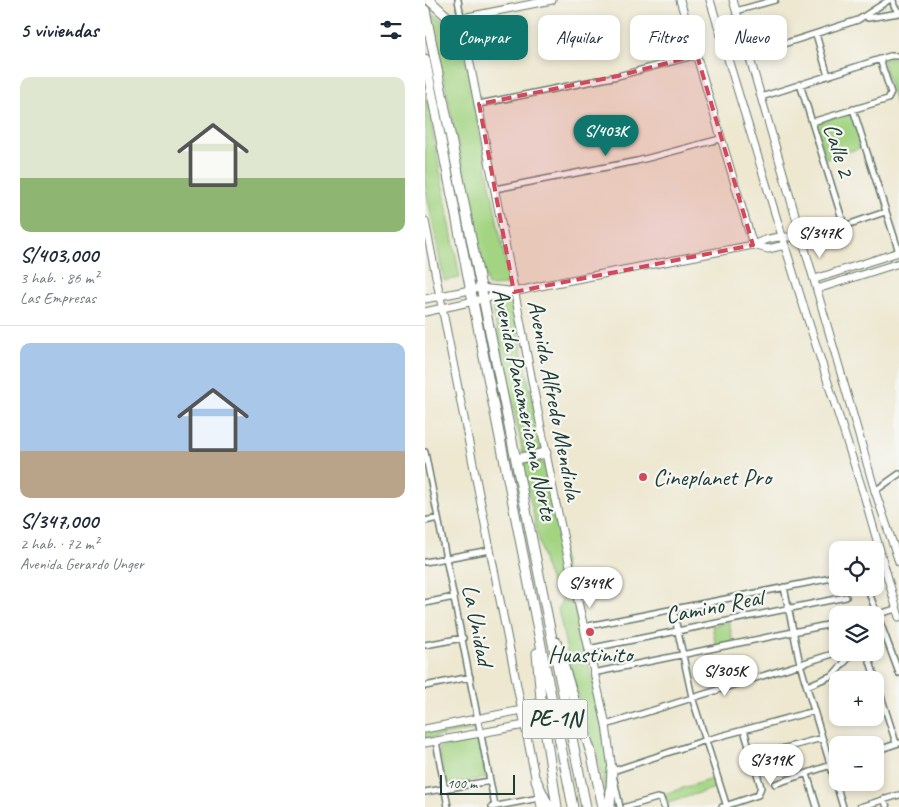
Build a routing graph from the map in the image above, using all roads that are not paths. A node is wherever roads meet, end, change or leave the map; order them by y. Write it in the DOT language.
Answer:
graph roads {
  1 [pos="429,0"];
  2 [pos="458,0"];
  3 [pos="549,0"];
  4 [pos="680,0"];
  5 [pos="710,0"];
  6 [pos="733,0"];
  7 [pos="775,0"];
  8 [pos="889,0"];
  9 [pos="893,0"];
  10 [pos="425,10"];
  11 [pos="736,11"];
  12 [pos="899,12"];
  13 [pos="445,15"];
  14 [pos="461,15"];
  15 [pos="471,15"];
  16 [pos="685,15"];
  17 [pos="737,15"];
  18 [pos="858,20"];
  19 [pos="816,34"];
  20 [pos="787,43"];
  21 [pos="899,56"];
  22 [pos="425,59"];
  23 [pos="880,59"];
  24 [pos="470,60"];
  25 [pos="678,60"];
  26 [pos="698,60"];
  27 [pos="750,60"];
  28 [pos="828,76"];
  29 [pos="800,84"];
  30 [pos="761,97"];
  31 [pos="479,104"];
  32 [pos="853,110"];
  33 [pos="812,122"];
  34 [pos="721,139"];
  35 [pos="495,189"];
  36 [pos="885,212"];
  37 [pos="425,221"];
  38 [pos="844,226"];
  39 [pos="780,237"];
  40 [pos="803,240"];
  41 [pos="753,245"];
  42 [pos="785,246"];
  43 [pos="899,252"];
  44 [pos="899,263"];
  45 [pos="850,267"];
  46 [pos="853,278"];
  47 [pos="815,279"];
  48 [pos="480,288"];
  49 [pos="817,289"];
  50 [pos="470,290"];
  51 [pos="514,292"];
  52 [pos="441,296"];
  53 [pos="425,299"];
  54 [pos="483,300"];
  55 [pos="473,302"];
  56 [pos="443,308"];
  57 [pos="425,312"];
  58 [pos="425,452"];
  59 [pos="546,453"];
  60 [pos="516,459"];
  61 [pos="899,474"];
  62 [pos="875,491"];
  63 [pos="864,495"];
  64 [pos="884,516"];
  65 [pos="438,518"];
  66 [pos="425,520"];
  67 [pos="490,550"];
  68 [pos="446,558"];
  69 [pos="425,562"];
  70 [pos="899,562"];
  71 [pos="829,579"];
  72 [pos="784,587"];
  73 [pos="454,597"];
  74 [pos="846,597"];
  75 [pos="425,603"];
  76 [pos="896,608"];
  77 [pos="673,609"];
  78 [pos="789,609"];
  79 [pos="884,612"];
  80 [pos="899,617"];
  81 [pos="829,625"];
  82 [pos="583,627"];
  83 [pos="537,630"];
  84 [pos="677,631"];
  85 [pos="792,632"];
  86 [pos="550,633"];
  87 [pos="884,636"];
  88 [pos="463,638"];
  89 [pos="425,645"];
  90 [pos="588,649"];
  91 [pos="682,654"];
  92 [pos="829,655"];
  93 [pos="846,661"];
  94 [pos="870,661"];
  95 [pos="800,664"];
  96 [pos="593,673"];
  97 [pos="899,674"];
  98 [pos="471,677"];
  99 [pos="425,686"];
  100 [pos="807,686"];
  101 [pos="692,697"];
  102 [pos="522,710"];
  103 [pos="815,711"];
  104 [pos="479,719"];
  105 [pos="525,725"];
  106 [pos="606,725"];
  107 [pos="425,729"];
  108 [pos="744,730"];
  109 [pos="481,733"];
  110 [pos="822,738"];
  111 [pos="707,740"];
  112 [pos="436,742"];
  113 [pos="898,743"];
  114 [pos="425,744"];
  115 [pos="884,748"];
  116 [pos="752,758"];
  117 [pos="829,760"];
  118 [pos="829,767"];
  119 [pos="613,769"];
  120 [pos="807,774"];
  121 [pos="536,780"];
  122 [pos="491,781"];
  123 [pos="775,784"];
  124 [pos="444,789"];
  125 [pos="838,791"];
  126 [pos="425,792"];
  127 [pos="898,795"];
  128 [pos="539,798"];
  129 [pos="884,799"];
  130 [pos="899,803"];
  131 [pos="493,806"];
  132 [pos="867,806"];
  133 [pos="448,807"];
  134 [pos="541,807"];
  135 [pos="549,807"];
  136 [pos="557,807"];
  137 [pos="573,807"];
  138 [pos="585,807"];
  139 [pos="603,807"];
  140 [pos="611,807"];
  141 [pos="620,807"];
  142 [pos="626,807"];
  143 [pos="664,807"];
  144 [pos="725,807"];
  145 [pos="817,807"];
  146 [pos="843,807"];
  147 [pos="860,807"];
  148 [pos="887,807"];
  1 -- 13 [label="highway"];
  2 -- 14 [label="street, Avenida Alfredo Mendiola"];
  3 -- 15 [label="main road"];
  4 -- 16 [label="main road"];
  5 -- 39 [label="main road"];
  6 -- 11 [label="main road"];
  7 -- 11 [label="street"];
  8 -- 18 [label="street"];
  9 -- 12 [label="street"];
  10 -- 48 [label="highway, Avenida Panamericana Norte / PE-1N"];
  11 -- 17 [label="main road"];
  12 -- 18 [label="street"];
  18 -- 19 [label="street"];
  19 -- 20 [label="street"];
  19 -- 28 [label="street"];
  21 -- 23 [label="street"];
  22 -- 50 [label="highway, Avenida Panamericana Norte / PE-1N"];
  23 -- 28 [label="street"];
  23 -- 32 [label="street"];
  24 -- 31 [label="main road, Avenida Alfredo Mendiola"];
  25 -- 31 [label="street"];
  26 -- 34 [label="main road"];
  27 -- 30 [label="main road"];
  28 -- 29 [label="street"];
  29 -- 30 [label="street"];
  29 -- 33 [label="street, Calle 2"];
  30 -- 40 [label="main road"];
  31 -- 35 [label="main road, Avenida Alfredo Mendiola"];
  32 -- 33 [label="street"];
  32 -- 36 [label="street"];
  33 -- 38 [label="street, Calle 2"];
  34 -- 35 [label="street"];
  34 -- 41 [label="main road"];
  35 -- 51 [label="main road, Avenida Alfredo Mendiola"];
  36 -- 38 [label="street"];
  36 -- 43 [label="street"];
  37 -- 52 [label="main road"];
  38 -- 40 [label="street"];
  39 -- 40 [label="main road"];
  39 -- 41 [label="main road"];
  39 -- 42 [label="main road"];
  40 -- 47 [label="main road"];
  41 -- 42 [label="main road"];
  41 -- 51 [label="main road"];
  42 -- 63 [label="main road"];
  43 -- 45 [label="main road"];
  44 -- 46 [label="main road"];
  45 -- 46 [label="main road"];
  45 -- 47 [label="main road"];
  46 -- 49 [label="main road"];
  47 -- 49 [label="main road"];
  48 -- 50 [label="main road"];
  48 -- 51 [label="main road"];
  48 -- 54 [label="highway, Avenida Panamericana Norte / PE-1N"];
  49 -- 62 [label="main road"];
  50 -- 52 [label="main road"];
  50 -- 55 [label="highway, Avenida Panamericana Norte / PE-1N"];
  51 -- 54 [label="main road"];
  51 -- 59 [label="main road, Avenida Alfredo Mendiola"];
  52 -- 53 [label="main road"];
  52 -- 56 [label="main road"];
  54 -- 55 [label="main road"];
  54 -- 60 [label="highway, Avenida Panamericana Norte / PE-1N"];
  55 -- 56 [label="main road"];
  55 -- 83 [label="highway, Avenida Panamericana Norte / PE-1N"];
  56 -- 57 [label="main road"];
  56 -- 67 [label="main road"];
  58 -- 65 [label="street, La Unidad"];
  59 -- 60 [label="highway"];
  59 -- 82 [label="main road, Avenida Alfredo Mendiola"];
  60 -- 86 [label="highway, Avenida Panamericana Norte / PE-1N"];
  61 -- 62 [label="street"];
  62 -- 64 [label="main road"];
  63 -- 64 [label="main road"];
  63 -- 76 [label="main road"];
  64 -- 70 [label="main road"];
  65 -- 66 [label="street"];
  65 -- 68 [label="street, La Unidad"];
  67 -- 68 [label="street"];
  67 -- 102 [label="main road"];
  68 -- 69 [label="street"];
  68 -- 73 [label="street, La Unidad"];
  71 -- 72 [label="street"];
  72 -- 77 [label="street"];
  72 -- 78 [label="street"];
  73 -- 75 [label="street"];
  73 -- 88 [label="street, La Unidad"];
  74 -- 78 [label="street, Camino Real"];
  76 -- 79 [label="street"];
  76 -- 80 [label="main road"];
  77 -- 82 [label="street"];
  77 -- 84 [label="street"];
  78 -- 84 [label="street, Camino Real"];
  78 -- 85 [label="street"];
  81 -- 85 [label="street"];
  82 -- 90 [label="main road, Avenida Alfredo Mendiola"];
  83 -- 136 [label="highway"];
  83 -- 137 [label="highway, Avenida Panamericana Norte / PE-1N"];
  84 -- 90 [label="street, Camino Real"];
  84 -- 91 [label="street"];
  85 -- 91 [label="street"];
  85 -- 95 [label="street"];
  86 -- 138 [label="highway, Avenida Panamericana Norte / PE-1N"];
  86 -- 139 [label="highway"];
  87 -- 97 [label="street"];
  88 -- 89 [label="street"];
  88 -- 98 [label="street, La Unidad"];
  90 -- 96 [label="main road, Avenida Alfredo Mendiola"];
  91 -- 96 [label="street"];
  91 -- 101 [label="street"];
  92 -- 95 [label="street"];
  93 -- 100 [label="street"];
  94 -- 113 [label="street"];
  95 -- 100 [label="street"];
  95 -- 101 [label="street"];
  96 -- 106 [label="main road, Avenida Alfredo Mendiola"];
  98 -- 99 [label="street"];
  98 -- 104 [label="street, La Unidad"];
  100 -- 103 [label="street"];
  101 -- 106 [label="street"];
  101 -- 111 [label="street"];
  102 -- 104 [label="main road"];
  102 -- 105 [label="main road"];
  103 -- 108 [label="street"];
  103 -- 110 [label="street"];
  104 -- 107 [label="main road"];
  104 -- 109 [label="street, La Unidad"];
  105 -- 109 [label="main road"];
  105 -- 121 [label="main road"];
  106 -- 119 [label="main road, Avenida Alfredo Mendiola"];
  108 -- 111 [label="street"];
  108 -- 116 [label="street"];
  109 -- 112 [label="main road"];
  109 -- 122 [label="street, La Unidad"];
  110 -- 116 [label="street"];
  110 -- 117 [label="street"];
  111 -- 119 [label="street"];
  111 -- 144 [label="street"];
  112 -- 114 [label="main road"];
  112 -- 124 [label="street"];
  113 -- 115 [label="street"];
  116 -- 144 [label="street"];
  118 -- 120 [label="street"];
  119 -- 140 [label="highway"];
  119 -- 141 [label="street, Avenida Alfredo Mendiola"];
  120 -- 123 [label="street"];
  120 -- 145 [label="street"];
  121 -- 128 [label="main road"];
  121 -- 135 [label="highway"];
  122 -- 124 [label="street"];
  122 -- 131 [label="street, La Unidad"];
  124 -- 126 [label="street"];
  124 -- 133 [label="street"];
  125 -- 146 [label="street"];
  127 -- 129 [label="street"];
  127 -- 130 [label="street"];
  128 -- 131 [label="street"];
  128 -- 134 [label="main road"];
  129 -- 132 [label="street"];
  129 -- 148 [label="street"];
  132 -- 147 [label="street"];
  142 -- 143 [label="street"];
}
